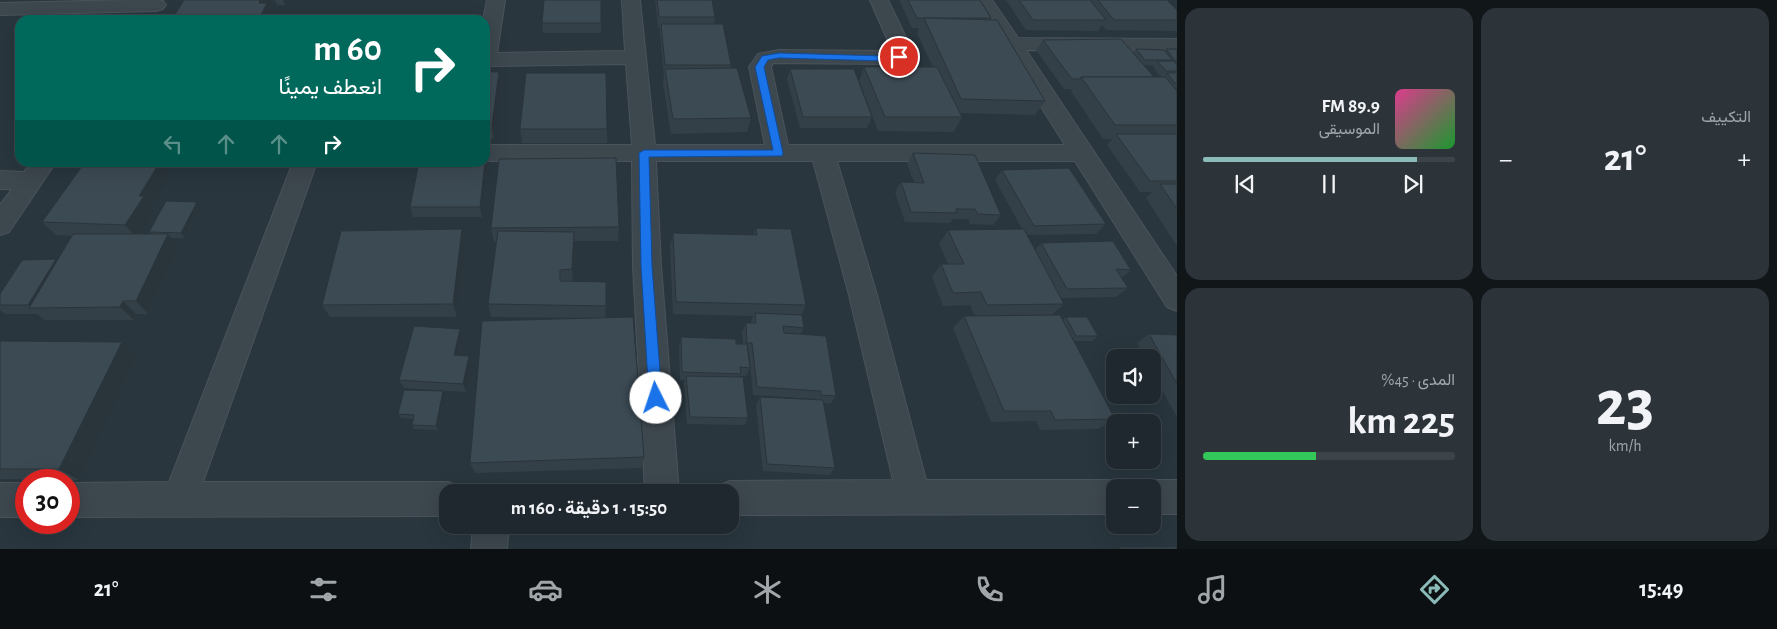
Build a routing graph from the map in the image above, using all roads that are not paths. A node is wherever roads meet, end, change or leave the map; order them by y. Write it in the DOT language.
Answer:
graph roads {
  1 [pos="496,0"];
  2 [pos="630,0"];
  3 [pos="879,0"];
  4 [pos="983,0"];
  5 [pos="154,8"];
  6 [pos="0,9"];
  7 [pos="490,36"];
  8 [pos="1011,44"];
  9 [pos="1177,45"];
  10 [pos="635,57"];
  11 [pos="490,60"];
  12 [pos="490,153"];
  13 [pos="644,153"];
  14 [pos="778,153"];
  15 [pos="823,153"];
  16 [pos="1081,153"];
  17 [pos="302,167"];
  18 [pos="38,172"];
  19 [pos="0,180"];
  20 [pos="0,225"];
  21 [pos="1177,299"];
  22 [pos="661,484"];
  23 [pos="1106,497"];
  24 [pos="1161,497"];
  25 [pos="1177,497"];
  26 [pos="739,498"];
  27 [pos="914,498"];
  28 [pos="180,499"];
  29 [pos="439,499"];
  30 [pos="0,500"];
  31 [pos="15,500"];
  32 [pos="80,500"];
  33 [pos="490,534"];
  34 [pos="489,549"];
  1 -- 7 [label="street"];
  2 -- 10 [label="street"];
  3 -- 14 [label="street"];
  4 -- 8 [label="street"];
  5 -- 6 [label="street"];
  8 -- 9 [label="street"];
  8 -- 16 [label="street"];
  10 -- 11 [label="street"];
  10 -- 13 [label="street"];
  12 -- 13 [label="street"];
  13 -- 14 [label="street"];
  13 -- 22 [label="street"];
  14 -- 15 [label="street"];
  15 -- 16 [label="street"];
  15 -- 27 [label="street"];
  16 -- 21 [label="street"];
  17 -- 28 [label="street"];
  18 -- 19 [label="street"];
  18 -- 20 [label="street"];
  23 -- 27 [label="street"];
  24 -- 25 [label="street"];
  26 -- 27 [label="street"];
  28 -- 29 [label="street"];
  28 -- 32 [label="street"];
  30 -- 31 [label="street"];
  33 -- 34 [label="street"];
}
